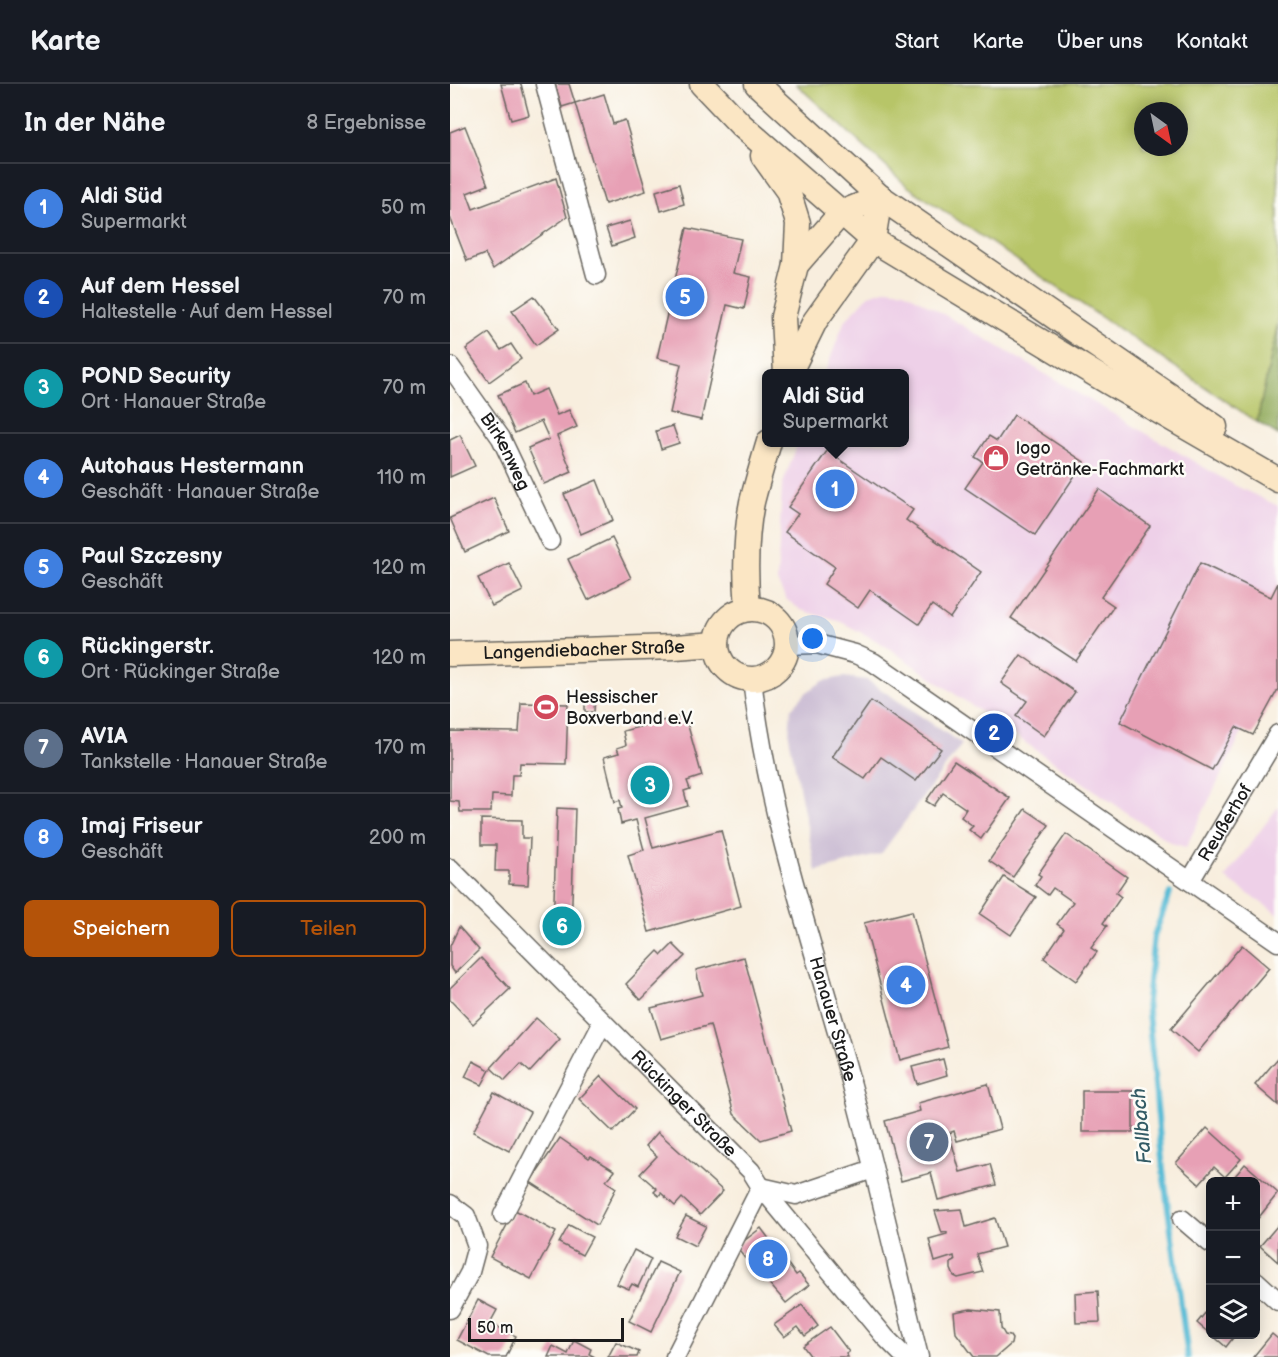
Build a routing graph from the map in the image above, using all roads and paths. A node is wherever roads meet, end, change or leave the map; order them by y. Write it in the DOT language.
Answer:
graph roads {
  1 [pos="545,84"];
  2 [pos="702,84"];
  3 [pos="757,84"];
  4 [pos="741,125"];
  5 [pos="879,197"];
  6 [pos="841,213"];
  7 [pos="873,240"];
  8 [pos="796,265"];
  9 [pos="596,275"];
  10 [pos="450,366"];
  11 [pos="788,369"];
  12 [pos="791,369"];
  13 [pos="768,447"];
  14 [pos="1278,471"];
  15 [pos="1278,480"];
  16 [pos="550,541"];
  17 [pos="748,609"];
  18 [pos="717,644"];
  19 [pos="787,645"];
  20 [pos="450,654"];
  21 [pos="752,680"];
  22 [pos="1278,734"];
  23 [pos="450,868"];
  24 [pos="1190,881"];
  25 [pos="1278,942"];
  26 [pos="603,1022"];
  27 [pos="873,1169"];
  28 [pos="761,1187"];
  29 [pos="450,1204"];
  30 [pos="503,1215"];
  31 [pos="1182,1219"];
  32 [pos="1206,1240"];
  33 [pos="1260,1285"];
  34 [pos="1278,1301"];
  35 [pos="450,1309"];
  36 [pos="675,1357"];
  37 [pos="905,1357"];
  38 [pos="919,1357"];
  1 -- 9 [label="street"];
  2 -- 4 [label="main road"];
  3 -- 5 [label="main road"];
  4 -- 6 [label="main road"];
  4 -- 8 [label="main road"];
  5 -- 6 [label="main road"];
  5 -- 7 [label="main road"];
  5 -- 14 [label="main road"];
  6 -- 7 [label="main road"];
  6 -- 8 [label="main road"];
  7 -- 12 [label="main road"];
  7 -- 15 [label="main road"];
  8 -- 11 [label="main road"];
  10 -- 16 [label="street, Birkenweg"];
  13 -- 17 [label="main road"];
  17 -- 18 [label="main road"];
  17 -- 19 [label="main road"];
  18 -- 20 [label="main road, Langendiebacher Straße"];
  18 -- 21 [label="main road"];
  19 -- 21 [label="main road"];
  19 -- 24 [label="street"];
  21 -- 27 [label="street, Hanauer Straße"];
  22 -- 24 [label="street, Reußerhof"];
  23 -- 26 [label="street, Rückinger Straße"];
  24 -- 25 [label="street"];
  26 -- 28 [label="street, Rückinger Straße"];
  26 -- 30 [label="street"];
  27 -- 28 [label="street"];
  27 -- 38 [label="street, Hanauer Straße"];
  28 -- 36 [label="street"];
  28 -- 37 [label="street, Rückinger Straße"];
  29 -- 35 [label="street"];
  31 -- 32 [label="street"];
  33 -- 34 [label="street"];
}
